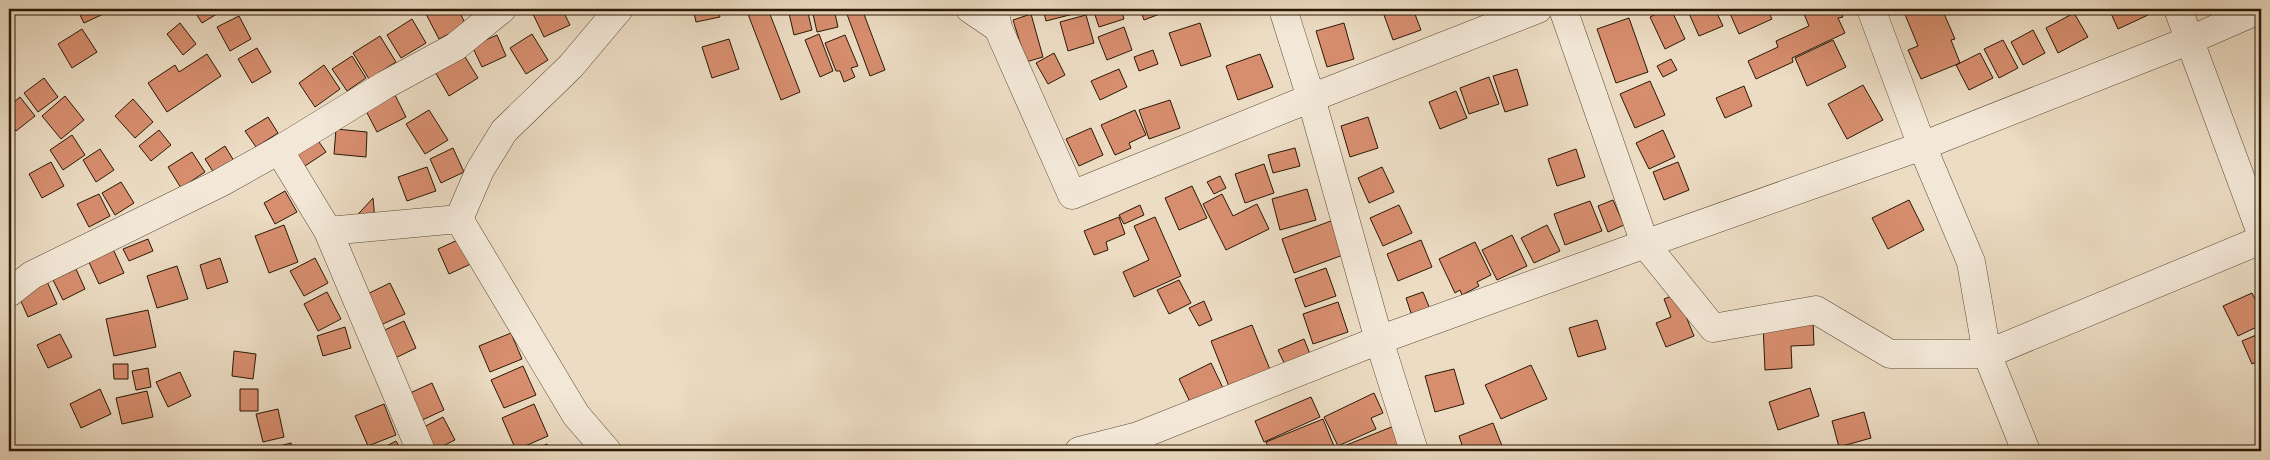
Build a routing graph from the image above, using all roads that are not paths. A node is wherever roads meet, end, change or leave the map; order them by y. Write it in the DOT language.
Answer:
graph roads {
  1 [pos="502,9"];
  2 [pos="619,9"];
  3 [pos="970,9"];
  4 [pos="1283,9"];
  5 [pos="1538,9"];
  6 [pos="1563,9"];
  7 [pos="1871,9"];
  8 [pos="2178,9"];
  9 [pos="2261,9"];
  10 [pos="996,18"];
  11 [pos="2190,40"];
  12 [pos="1311,98"];
  13 [pos="1922,146"];
  14 [pos="279,150"];
  15 [pos="459,219"];
  16 [pos="328,231"];
  17 [pos="2261,233"];
  18 [pos="2261,240"];
  19 [pos="1645,244"];
  20 [pos="9,293"];
  21 [pos="1379,340"];
  22 [pos="1987,354"];
  23 [pos="1140,444"];
  24 [pos="421,451"];
  25 [pos="607,451"];
  26 [pos="1079,451"];
  27 [pos="1414,451"];
  28 [pos="2026,451"];
  1 -- 14 [label="street"];
  2 -- 15 [label="street"];
  3 -- 10 [label="street"];
  4 -- 12 [label="street"];
  5 -- 12 [label="street"];
  6 -- 19 [label="street"];
  7 -- 13 [label="street"];
  8 -- 11 [label="street"];
  9 -- 11 [label="street"];
  10 -- 12 [label="street"];
  11 -- 13 [label="street"];
  11 -- 17 [label="street"];
  12 -- 21 [label="street"];
  13 -- 19 [label="street"];
  13 -- 22 [label="street"];
  14 -- 16 [label="street"];
  14 -- 20 [label="street"];
  15 -- 16 [label="street"];
  15 -- 25 [label="street"];
  16 -- 24 [label="street"];
  18 -- 22 [label="street"];
  19 -- 21 [label="street"];
  19 -- 22 [label="street"];
  21 -- 23 [label="street"];
  21 -- 27 [label="street"];
  22 -- 28 [label="street"];
  23 -- 26 [label="street"];
}
